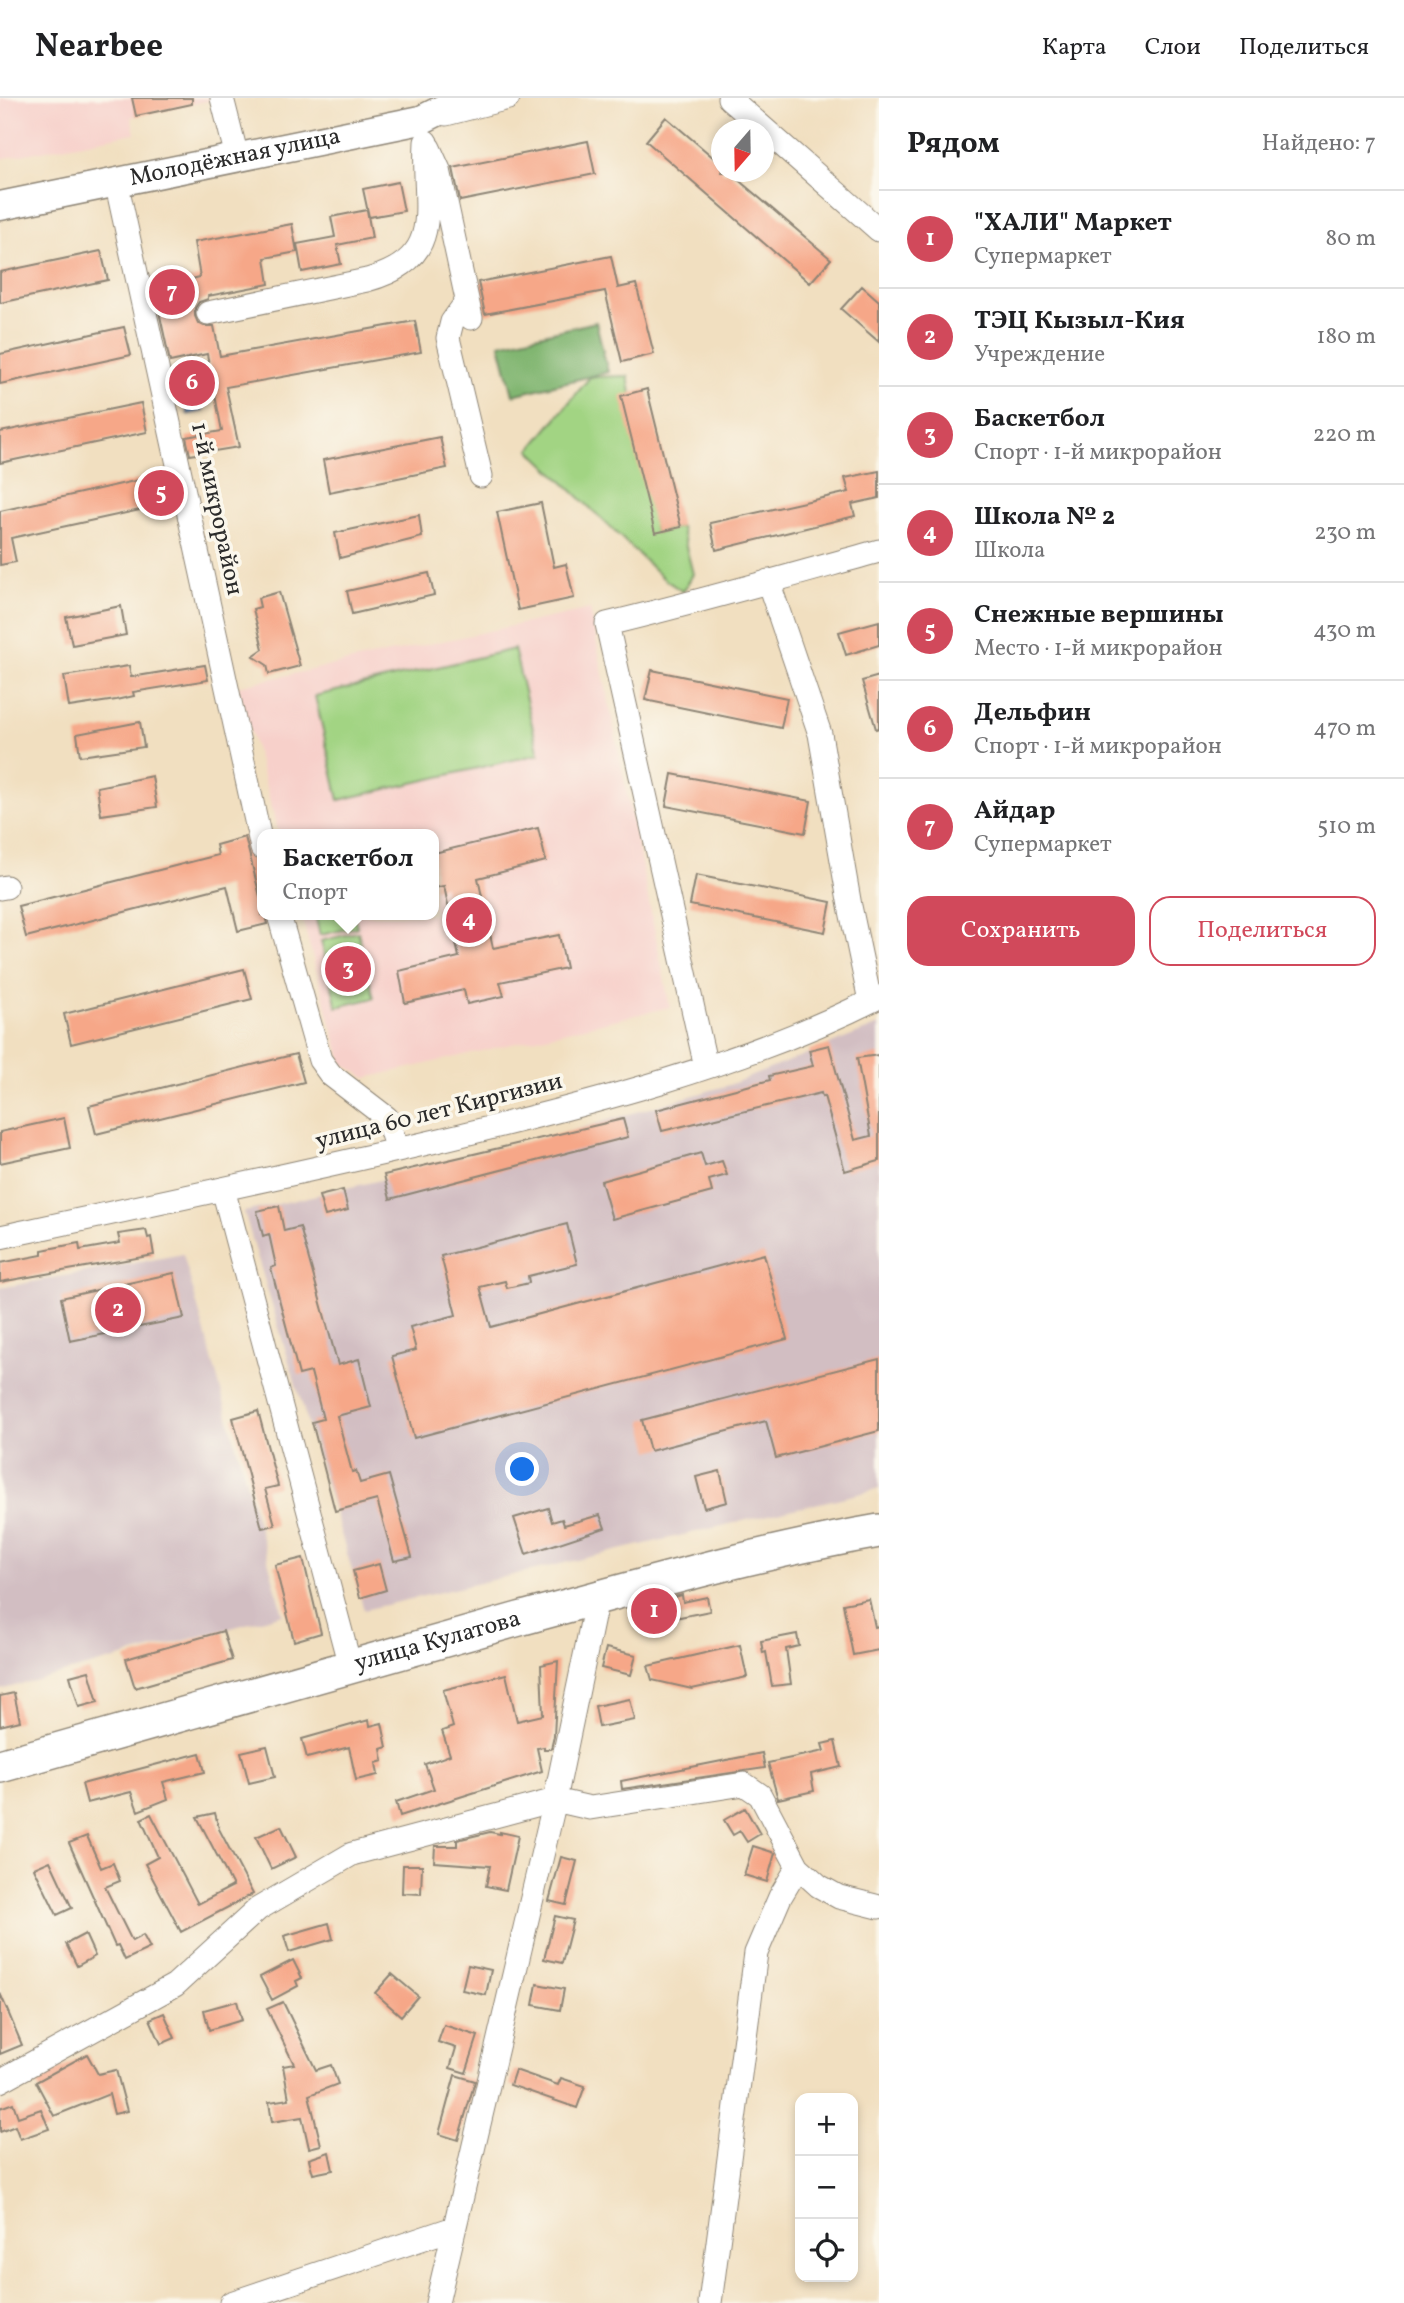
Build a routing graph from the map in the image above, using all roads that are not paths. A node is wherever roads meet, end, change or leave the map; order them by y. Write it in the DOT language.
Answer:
graph roads {
  1 [pos="222,98"];
  2 [pos="465,98"];
  3 [pos="508,98"];
  4 [pos="729,98"];
  5 [pos="424,131"];
  6 [pos="237,157"];
  7 [pos="116,181"];
  8 [pos="0,206"];
  9 [pos="879,230"];
  10 [pos="208,313"];
  11 [pos="481,476"];
  12 [pos="879,551"];
  13 [pos="768,581"];
  14 [pos="258,829"];
  15 [pos="280,920"];
  16 [pos="875,999"];
  17 [pos="706,1067"];
  18 [pos="397,1150"];
  19 [pos="223,1189"];
  20 [pos="0,1237"];
  21 [pos="879,1531"];
  22 [pos="597,1598"];
  23 [pos="350,1665"];
  24 [pos="0,1766"];
  25 [pos="555,1800"];
  26 [pos="798,1867"];
  27 [pos="879,1907"];
  28 [pos="0,2081"];
  29 [pos="454,2228"];
  30 [pos="231,2303"];
  31 [pos="437,2303"];
  32 [pos="710,2303"];
  1 -- 6 [label="street"];
  2 -- 5 [label="main road, Молодёжная улица"];
  3 -- 5 [label="street"];
  4 -- 9 [label="street"];
  5 -- 6 [label="main road, Молодёжная улица"];
  5 -- 10 [label="street"];
  5 -- 11 [label="street"];
  6 -- 7 [label="main road, Молодёжная улица"];
  7 -- 8 [label="main road, Молодёжная улица"];
  7 -- 14 [label="street, 1-й микрорайон"];
  12 -- 13 [label="street"];
  13 -- 16 [label="street"];
  13 -- 17 [label="street"];
  15 -- 18 [label="street"];
  16 -- 17 [label="street, улица 60 лет Киргизии"];
  17 -- 18 [label="street, улица 60 лет Киргизии"];
  18 -- 19 [label="street, улица 60 лет Киргизии"];
  19 -- 20 [label="street, улица 60 лет Киргизии"];
  19 -- 23 [label="street"];
  21 -- 22 [label="highway, улица Кулатова"];
  22 -- 23 [label="highway, улица Кулатова"];
  22 -- 25 [label="street"];
  23 -- 24 [label="highway, улица Кулатова"];
  25 -- 26 [label="street"];
  25 -- 28 [label="street"];
  25 -- 29 [label="street"];
  26 -- 27 [label="street"];
  26 -- 32 [label="street"];
  29 -- 30 [label="street"];
  29 -- 31 [label="street"];
}
